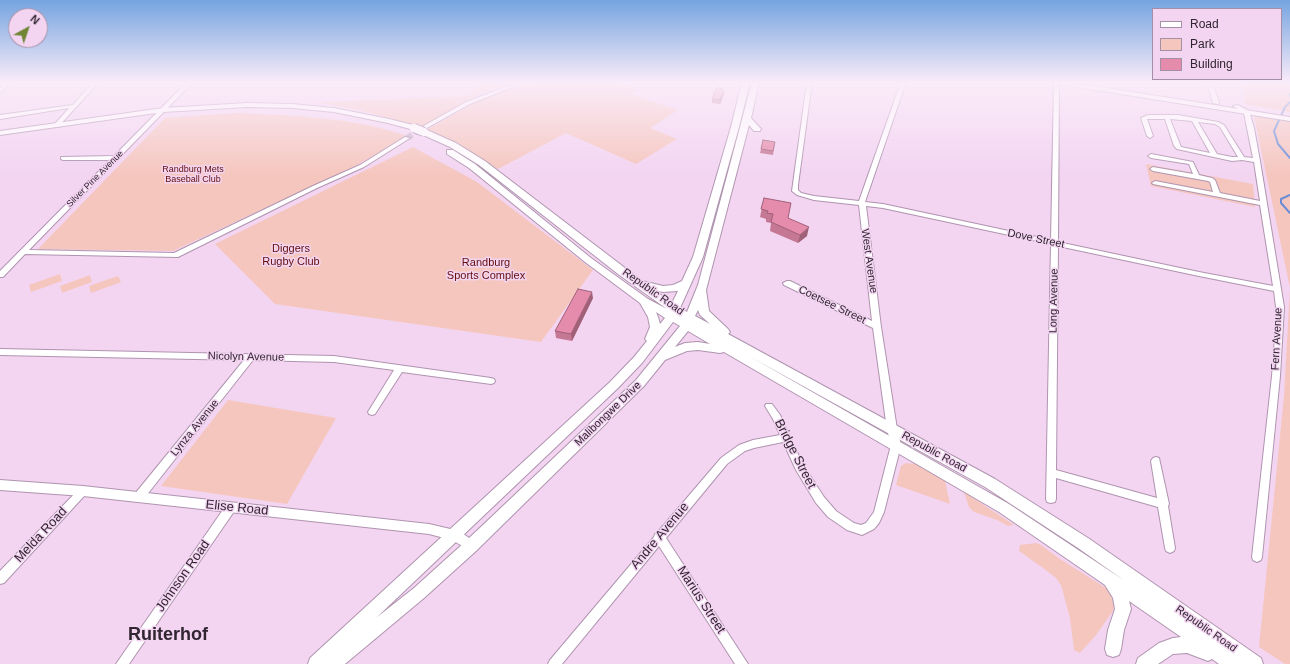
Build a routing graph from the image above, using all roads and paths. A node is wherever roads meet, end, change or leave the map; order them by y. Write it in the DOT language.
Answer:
graph roads {
  1 [pos="27,113"];
  2 [pos="68,113"];
  3 [pos="161,113"];
  4 [pos="309,113"];
  5 [pos="450,113"];
  6 [pos="738,113"];
  7 [pos="747,113"];
  8 [pos="805,113"];
  9 [pos="893,113"];
  10 [pos="1057,113"];
  11 [pos="1248,113"];
  12 [pos="1262,113"];
  13 [pos="1272,113"];
  14 [pos="1277,114"];
  15 [pos="1290,114"];
  16 [pos="0,117"];
  17 [pos="1167,117"];
  18 [pos="746,118"];
  19 [pos="1290,118"];
  20 [pos="1194,120"];
  21 [pos="56,126"];
  22 [pos="0,133"];
  23 [pos="415,133"];
  24 [pos="743,135"];
  25 [pos="1150,136"];
  26 [pos="0,138"];
  27 [pos="1151,156"];
  28 [pos="1215,156"];
  29 [pos="63,158"];
  30 [pos="116,158"];
  31 [pos="1242,158"];
  32 [pos="1257,161"];
  33 [pos="1153,169"];
  34 [pos="1197,177"];
  35 [pos="1155,183"];
  36 [pos="1217,194"];
  37 [pos="862,202"];
  38 [pos="1264,204"];
  39 [pos="1055,243"];
  40 [pos="22,252"];
  41 [pos="622,272"];
  42 [pos="0,275"];
  43 [pos="688,282"];
  44 [pos="787,283"];
  45 [pos="703,285"];
  46 [pos="1278,289"];
  47 [pos="644,301"];
  48 [pos="673,313"];
  49 [pos="688,322"];
  50 [pos="877,327"];
  51 [pos="731,346"];
  52 [pos="648,347"];
  53 [pos="0,352"];
  54 [pos="251,357"];
  55 [pos="659,361"];
  56 [pos="400,368"];
  57 [pos="491,381"];
  58 [pos="769,406"];
  59 [pos="372,412"];
  60 [pos="892,429"];
  61 [pos="786,438"];
  62 [pos="896,445"];
  63 [pos="1156,460"];
  64 [pos="1051,473"];
  65 [pos="0,485"];
  66 [pos="82,491"];
  67 [pos="138,498"];
  68 [pos="1051,499"];
  69 [pos="1164,504"];
  70 [pos="231,507"];
  71 [pos="455,536"];
  72 [pos="659,537"];
  73 [pos="471,546"];
  74 [pos="1170,548"];
  75 [pos="1257,557"];
  76 [pos="1104,576"];
  77 [pos="0,578"];
  78 [pos="1113,649"];
  79 [pos="122,664"];
  80 [pos="316,664"];
  81 [pos="332,664"];
  82 [pos="554,664"];
  83 [pos="742,664"];
  84 [pos="1144,664"];
  85 [pos="1227,664"];
  86 [pos="1233,664"];
  87 [pos="1255,664"];
  1 -- 16 [label="street"];
  2 -- 21 [label="street"];
  3 -- 21 [label="main road, Republic Road"];
  3 -- 26 [label="main road, Republic Road"];
  3 -- 30 [label="street, Silver Pine Avenue"];
  4 -- 23 [label="main road, Republic Road"];
  5 -- 23 [label="street"];
  6 -- 43 [label="main road, Malibongwe Drive"];
  7 -- 18 [label="main road, Malibongwe Drive"];
  8 -- 37 [label="street, Dove Street"];
  9 -- 37 [label="street, West Avenue"];
  10 -- 39 [label="street, Long Avenue"];
  11 -- 32 [label="street, Fern Avenue"];
  12 -- 14 [label="main road"];
  13 -- 14 [label="main road"];
  14 -- 15 [label="main road"];
  14 -- 19 [label="main road"];
  17 -- 20 [label="street"];
  17 -- 25 [label="street"];
  17 -- 28 [label="street"];
  18 -- 24 [label="main road, Malibongwe Drive"];
  18 -- 24 [label="main road"];
  20 -- 28 [label="street"];
  20 -- 31 [label="street"];
  21 -- 22 [label="main road, Republic Road"];
  23 -- 40 [label="street"];
  23 -- 41 [label="main road, Republic Road"];
  23 -- 47 [label="main road, Republic Road"];
  24 -- 45 [label="main road, Malibongwe Drive"];
  27 -- 34 [label="street"];
  28 -- 31 [label="street"];
  29 -- 30 [label="street"];
  30 -- 40 [label="street, Silver Pine Avenue"];
  31 -- 32 [label="street"];
  32 -- 38 [label="street, Fern Avenue"];
  33 -- 34 [label="street"];
  34 -- 36 [label="street"];
  35 -- 36 [label="street"];
  36 -- 38 [label="street"];
  37 -- 39 [label="street, Dove Street"];
  37 -- 50 [label="street, West Avenue"];
  38 -- 46 [label="street, Fern Avenue"];
  39 -- 46 [label="street, Dove Street"];
  39 -- 64 [label="street, Long Avenue"];
  40 -- 42 [label="street, Silver Pine Avenue"];
  41 -- 43 [label="main road"];
  41 -- 48 [label="main road, Republic Road"];
  43 -- 48 [label="main road, Malibongwe Drive"];
  44 -- 50 [label="street, Coetsee Street"];
  45 -- 49 [label="main road, Malibongwe Drive"];
  45 -- 51 [label="main road"];
  46 -- 75 [label="street, Fern Avenue"];
  47 -- 48 [label="main road, Republic Road"];
  47 -- 52 [label="main road"];
  48 -- 49 [label="main road, Republic Road"];
  48 -- 52 [label="main road, Malibongwe Drive"];
  49 -- 51 [label="main road, Republic Road"];
  49 -- 55 [label="main road, Malibongwe Drive"];
  50 -- 60 [label="street, West Avenue"];
  51 -- 55 [label="main road"];
  51 -- 60 [label="main road, Republic Road"];
  51 -- 62 [label="main road, Republic Road"];
  52 -- 71 [label="main road, Malibongwe Drive"];
  53 -- 54 [label="street, Nicolyn Avenue"];
  54 -- 56 [label="street, Nicolyn Avenue"];
  54 -- 67 [label="street, Lynza Avenue"];
  55 -- 73 [label="main road, Malibongwe Drive"];
  56 -- 57 [label="street, Nicolyn Avenue"];
  56 -- 59 [label="street"];
  58 -- 61 [label="street, Bridge Street"];
  60 -- 62 [label="street, West Avenue"];
  60 -- 87 [label="main road, Republic Road"];
  61 -- 62 [label="street, Bridge Street"];
  61 -- 72 [label="street, Andre Avenue"];
  62 -- 76 [label="main road, Republic Road"];
  63 -- 69 [label="street"];
  64 -- 68 [label="street, Long Avenue"];
  64 -- 69 [label="street"];
  65 -- 66 [label="street, Elise Road"];
  66 -- 67 [label="street, Elise Road"];
  66 -- 77 [label="street, Melda Road"];
  67 -- 70 [label="street, Elise Road"];
  69 -- 74 [label="street"];
  70 -- 71 [label="street, Elise Road"];
  70 -- 79 [label="street, Johnson Road"];
  71 -- 73 [label="street, Elise Road"];
  71 -- 80 [label="main road, Malibongwe Drive"];
  72 -- 82 [label="street, Andre Avenue"];
  72 -- 83 [label="street, Marius Street"];
  73 -- 81 [label="main road, Malibongwe Drive"];
  76 -- 78 [label="main road"];
  76 -- 86 [label="main road, Republic Road"];
  84 -- 85 [label="main road"];
}
